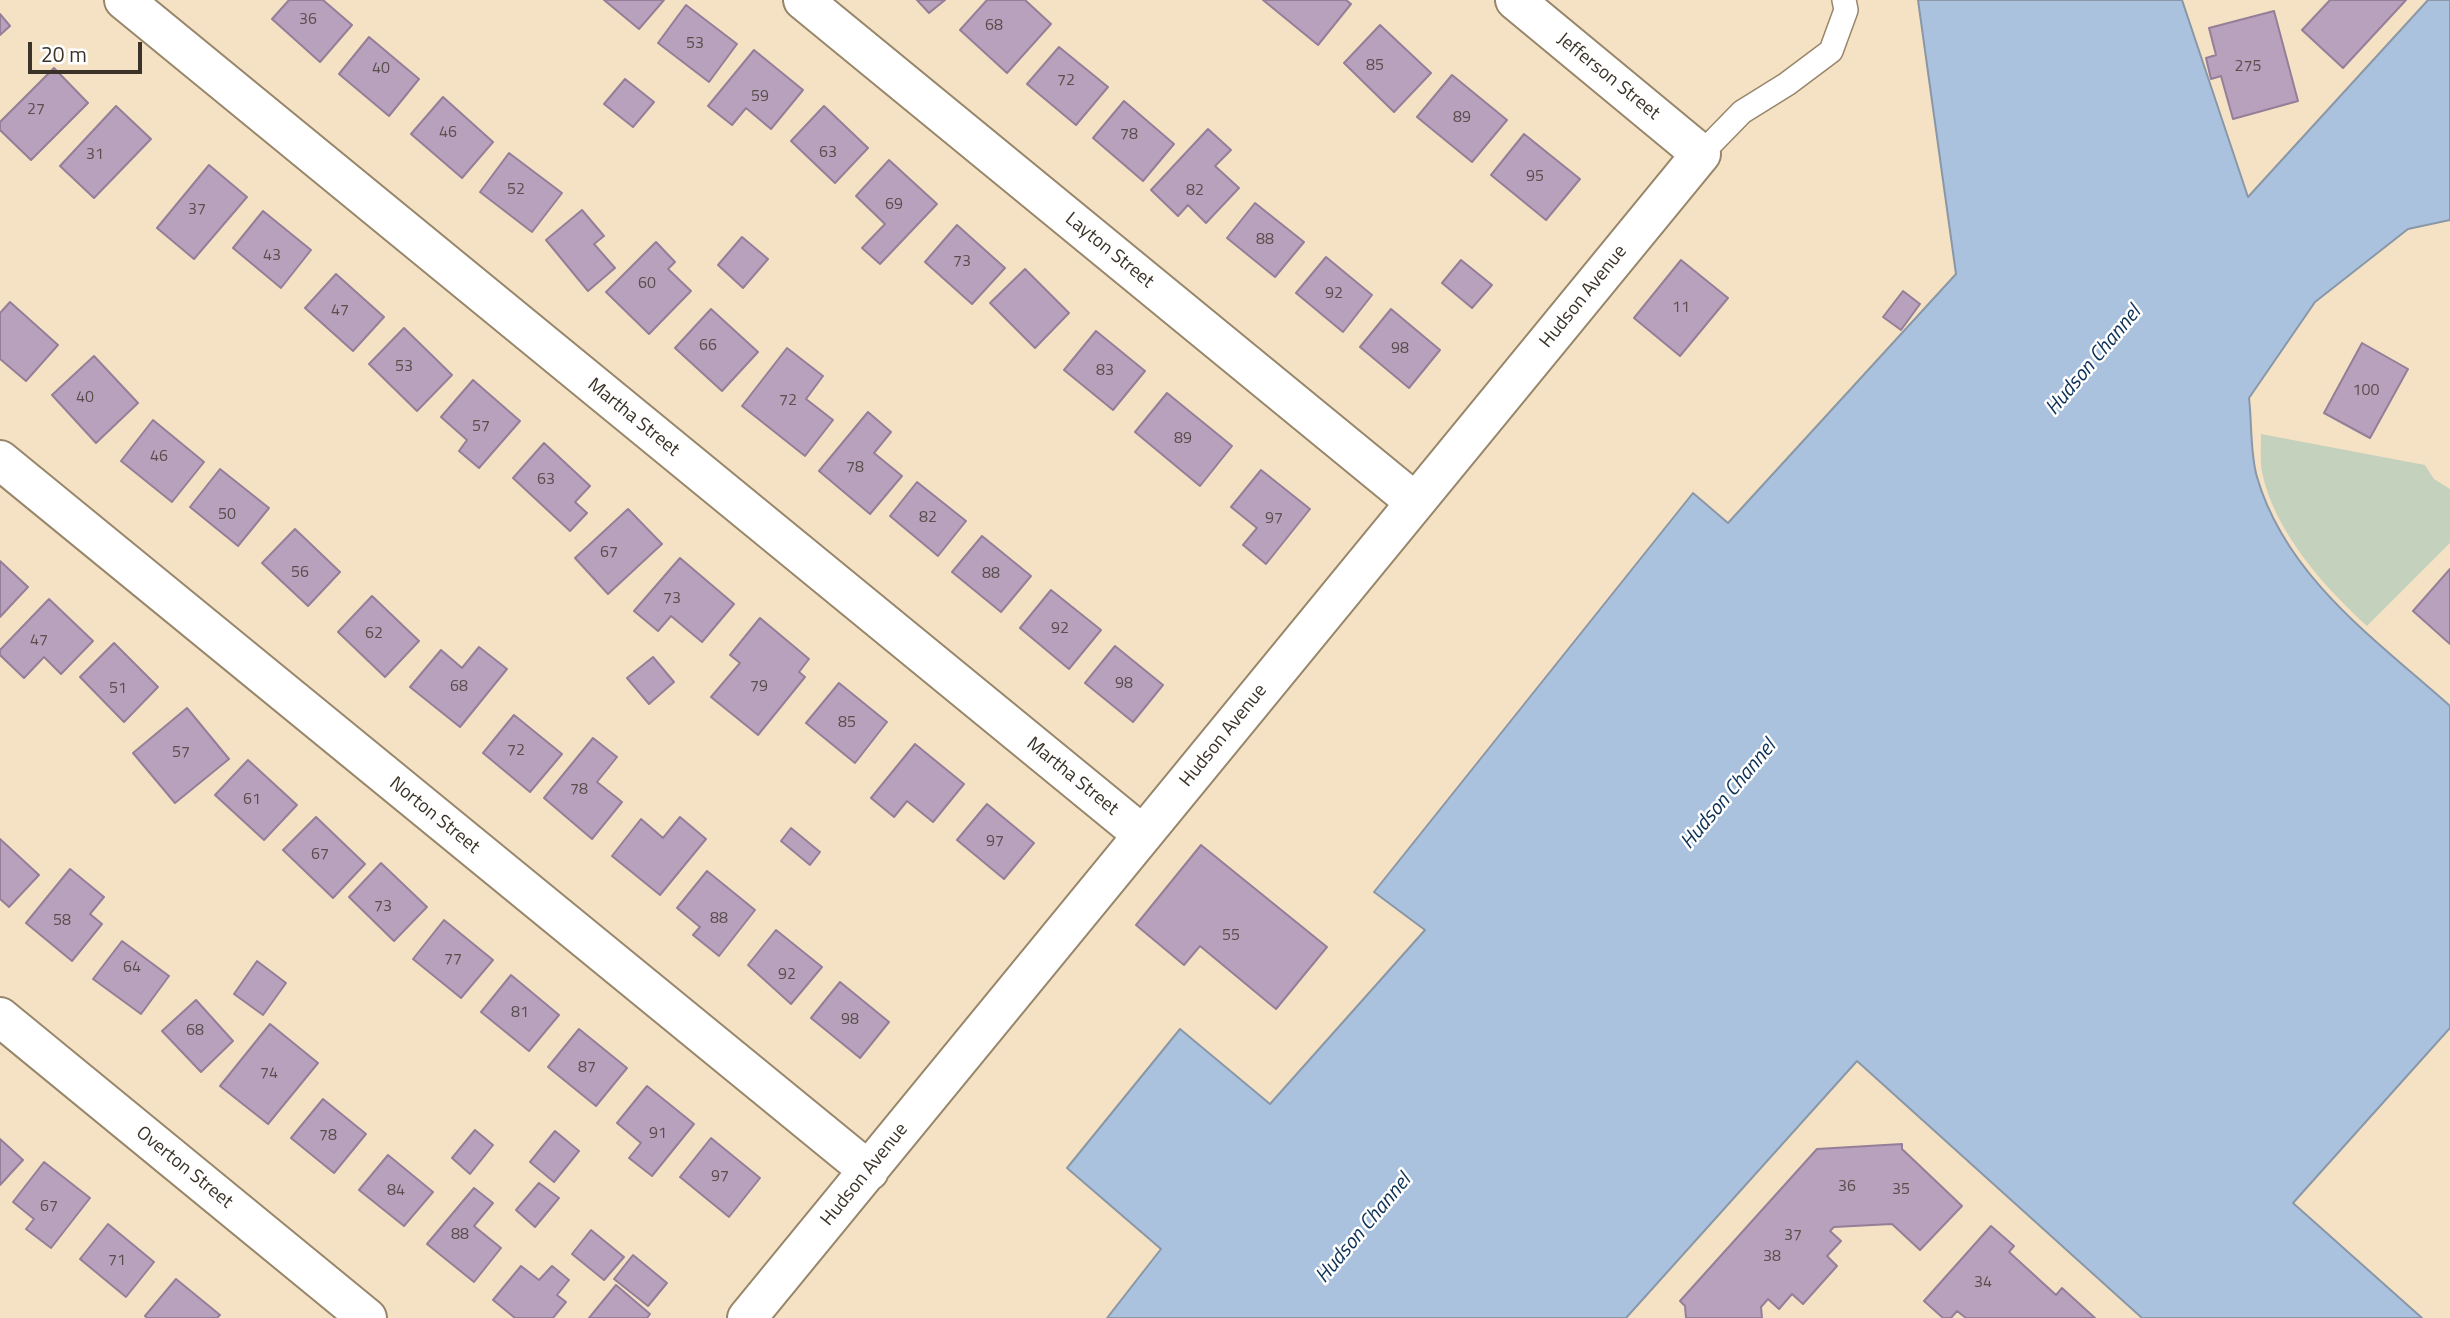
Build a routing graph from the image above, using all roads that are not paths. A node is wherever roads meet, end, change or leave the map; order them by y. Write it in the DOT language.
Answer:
graph roads {
  1 [pos="124,0"];
  2 [pos="803,0"];
  3 [pos="1515,0"];
  4 [pos="1844,0"];
  5 [pos="1702,154"];
  6 [pos="0,460"];
  7 [pos="1415,502"];
  8 [pos="1143,835"];
  9 [pos="0,1017"];
  10 [pos="869,1171"];
  11 [pos="367,1318"];
  12 [pos="747,1318"];
  1 -- 8 [label="street, Martha Street"];
  2 -- 7 [label="street, Layton Street"];
  3 -- 5 [label="street, Jefferson Street"];
  4 -- 5 [label="lane"];
  5 -- 7 [label="street, Hudson Avenue"];
  6 -- 10 [label="street, Norton Street"];
  7 -- 8 [label="street, Hudson Avenue"];
  8 -- 10 [label="street, Hudson Avenue"];
  9 -- 11 [label="street, Overton Street"];
  10 -- 12 [label="street, Hudson Avenue"];
}
